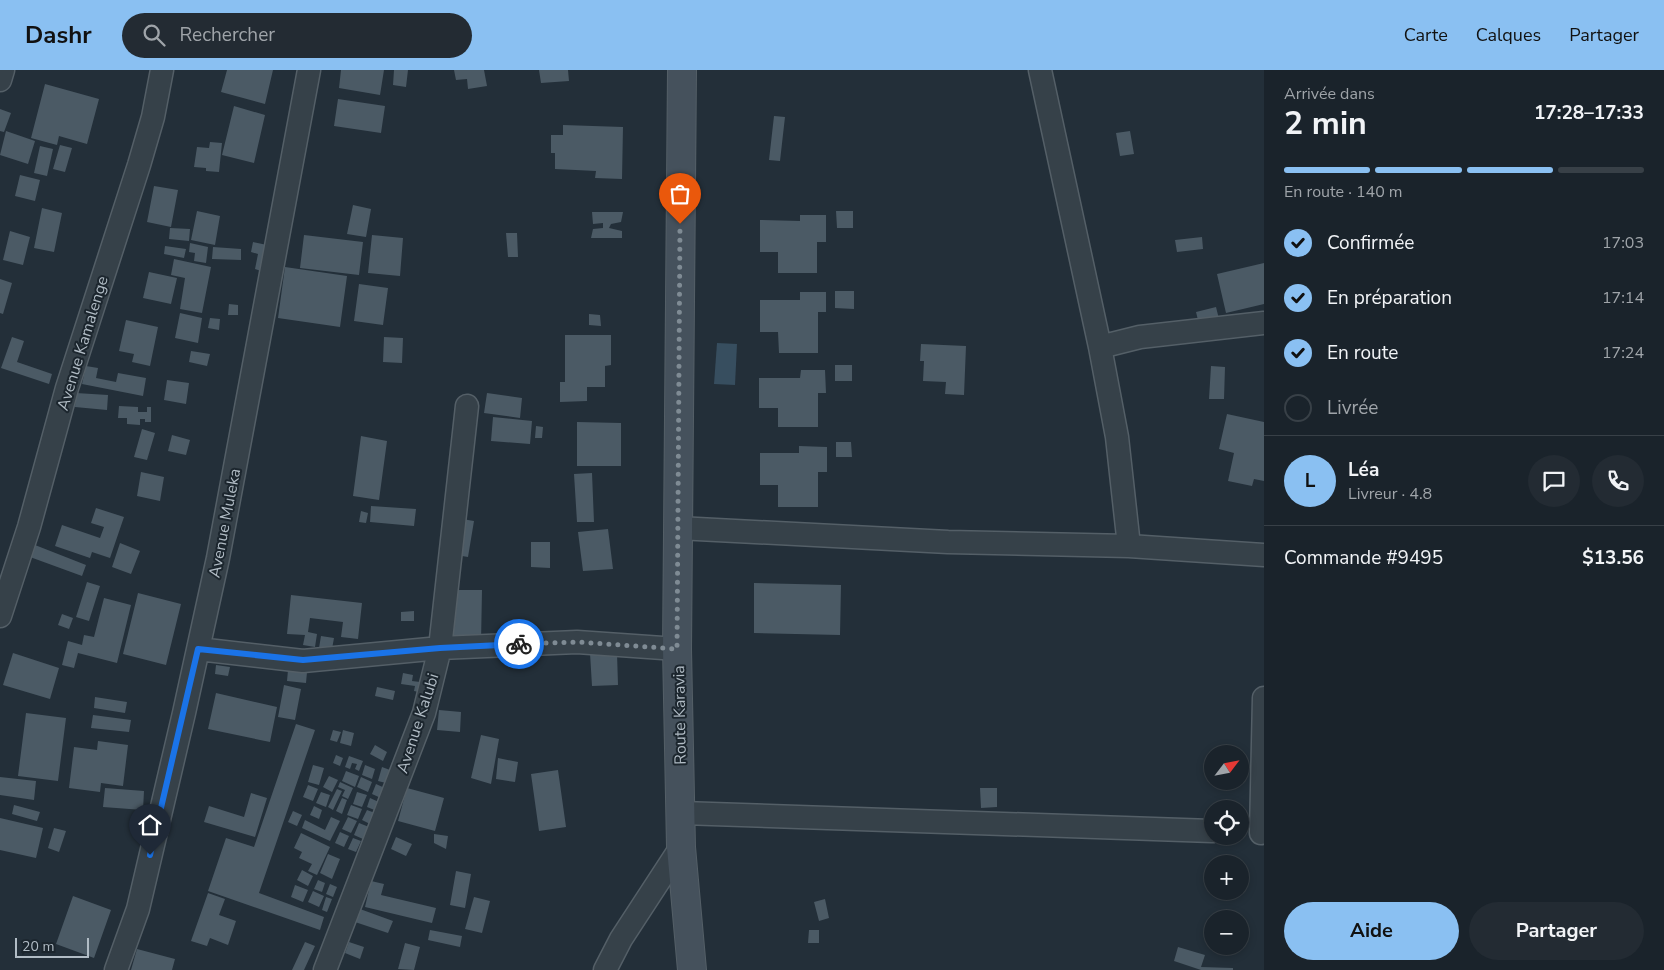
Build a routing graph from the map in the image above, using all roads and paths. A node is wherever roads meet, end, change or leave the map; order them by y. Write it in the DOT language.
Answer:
graph roads {
  1 [pos="3,70"];
  2 [pos="162,70"];
  3 [pos="309,70"];
  4 [pos="682,70"];
  5 [pos="1040,70"];
  6 [pos="0,80"];
  7 [pos="1264,323"];
  8 [pos="1100,348"];
  9 [pos="468,406"];
  10 [pos="678,528"];
  11 [pos="1129,546"];
  12 [pos="1264,556"];
  13 [pos="0,616"];
  14 [pos="440,648"];
  15 [pos="198,649"];
  16 [pos="677,649"];
  17 [pos="1264,698"];
  18 [pos="682,814"];
  19 [pos="1204,831"];
  20 [pos="1255,833"];
  21 [pos="681,847"];
  22 [pos="116,970"];
  23 [pos="325,970"];
  24 [pos="605,970"];
  25 [pos="692,970"];
  1 -- 6 [label="street"];
  2 -- 13 [label="street, Avenue Kamalenge"];
  3 -- 15 [label="street, Avenue Muleka"];
  4 -- 10 [label="street, Route Karavia"];
  5 -- 8 [label="street"];
  7 -- 8 [label="street"];
  8 -- 11 [label="street"];
  9 -- 14 [label="street, Avenue Kalubi"];
  10 -- 11 [label="street"];
  10 -- 16 [label="street, Route Karavia"];
  11 -- 12 [label="street"];
  14 -- 15 [label="street"];
  14 -- 16 [label="street"];
  14 -- 23 [label="street, Avenue Kalubi"];
  15 -- 22 [label="street, Avenue Muleka"];
  16 -- 18 [label="street, Route Karavia"];
  17 -- 20 [label="street"];
  18 -- 19 [label="street"];
  18 -- 21 [label="street, Route Karavia"];
  21 -- 24 [label="street"];
  21 -- 25 [label="street, Route Karavia"];
}
